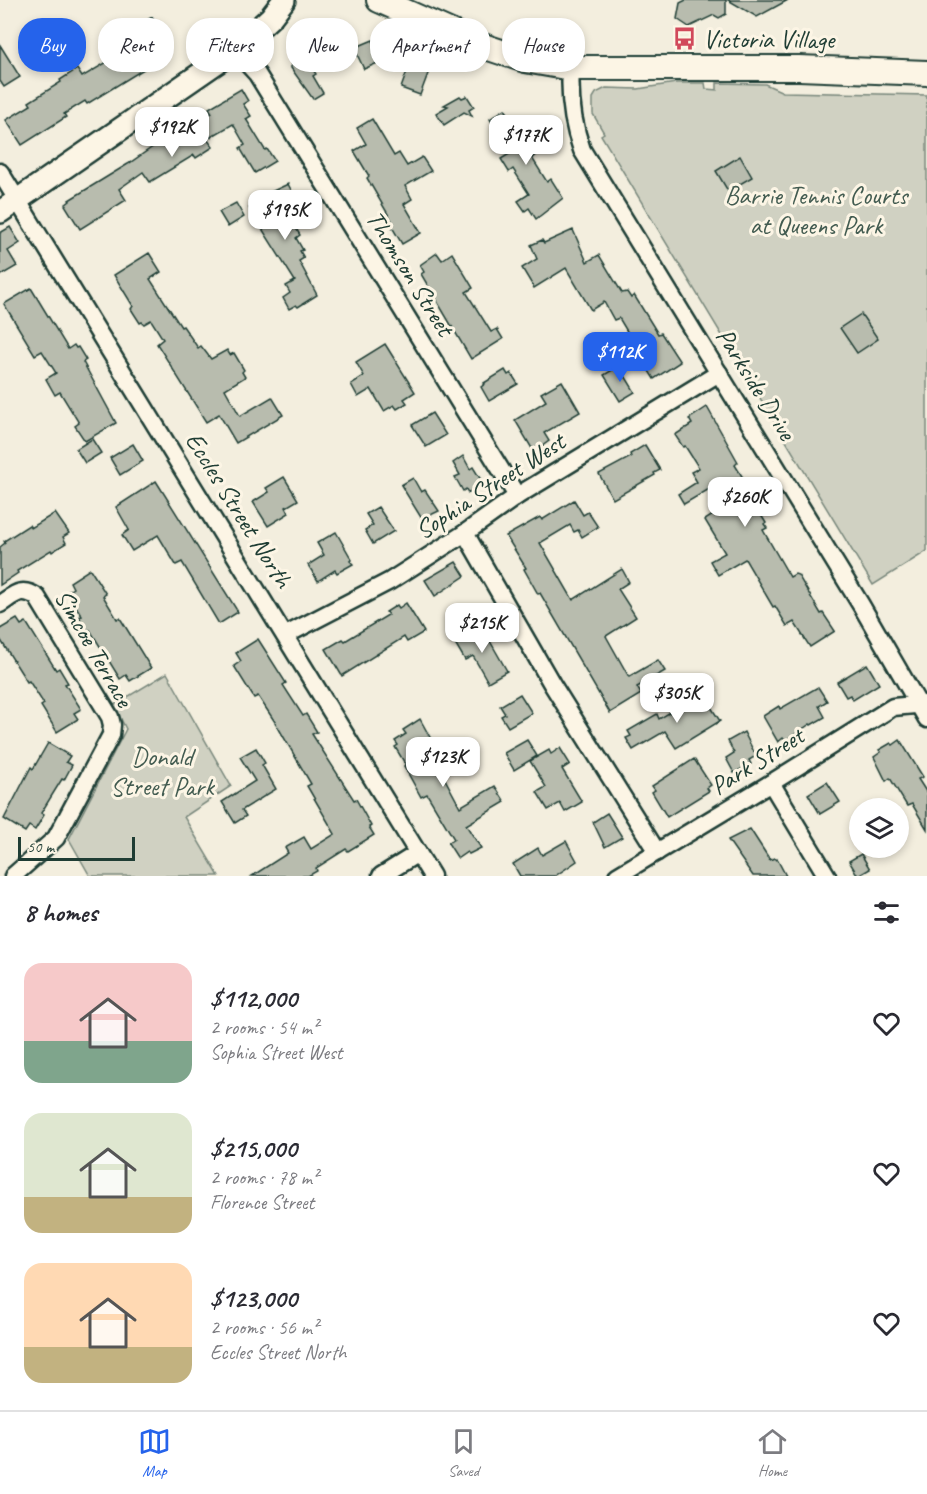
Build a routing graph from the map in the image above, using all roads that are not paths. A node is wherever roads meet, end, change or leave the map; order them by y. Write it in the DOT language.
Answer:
graph roads {
  1 [pos="284,0"];
  2 [pos="379,0"];
  3 [pos="270,18"];
  4 [pos="502,52"];
  5 [pos="585,68"];
  6 [pos="203,72"];
  7 [pos="255,72"];
  8 [pos="571,72"];
  9 [pos="927,73"];
  10 [pos="0,172"];
  11 [pos="18,201"];
  12 [pos="0,212"];
  13 [pos="719,372"];
  14 [pos="518,496"];
  15 [pos="465,532"];
  16 [pos="0,604"];
  17 [pos="286,635"];
  18 [pos="922,704"];
  19 [pos="927,719"];
  20 [pos="771,783"];
  21 [pos="657,852"];
  22 [pos="418,853"];
  23 [pos="13,876"];
  24 [pos="381,876"];
  25 [pos="432,876"];
  26 [pos="617,876"];
  27 [pos="827,876"];
  1 -- 3 [label="street"];
  2 -- 4 [label="main road"];
  5 -- 9 [label="main road"];
  6 -- 11 [label="street"];
  7 -- 14 [label="street, Thomson Street"];
  8 -- 13 [label="street, Parkside Drive"];
  10 -- 11 [label="street, Eccles Street North"];
  11 -- 12 [label="street"];
  11 -- 17 [label="street, Eccles Street North"];
  13 -- 14 [label="street, Sophia Street West"];
  13 -- 18 [label="street, Parkside Drive"];
  14 -- 15 [label="street, Sophia Street West"];
  15 -- 17 [label="street, Sophia Street West"];
  15 -- 21 [label="street"];
  16 -- 23 [label="street, Simcoe Terrace"];
  17 -- 22 [label="street, Eccles Street North"];
  18 -- 19 [label="street, Parkside Drive"];
  18 -- 20 [label="street, Park Street"];
  20 -- 21 [label="street, Park Street"];
  20 -- 27 [label="street"];
  21 -- 26 [label="street, Park Street"];
  22 -- 24 [label="street"];
  22 -- 25 [label="street, Eccles Street North"];
}
